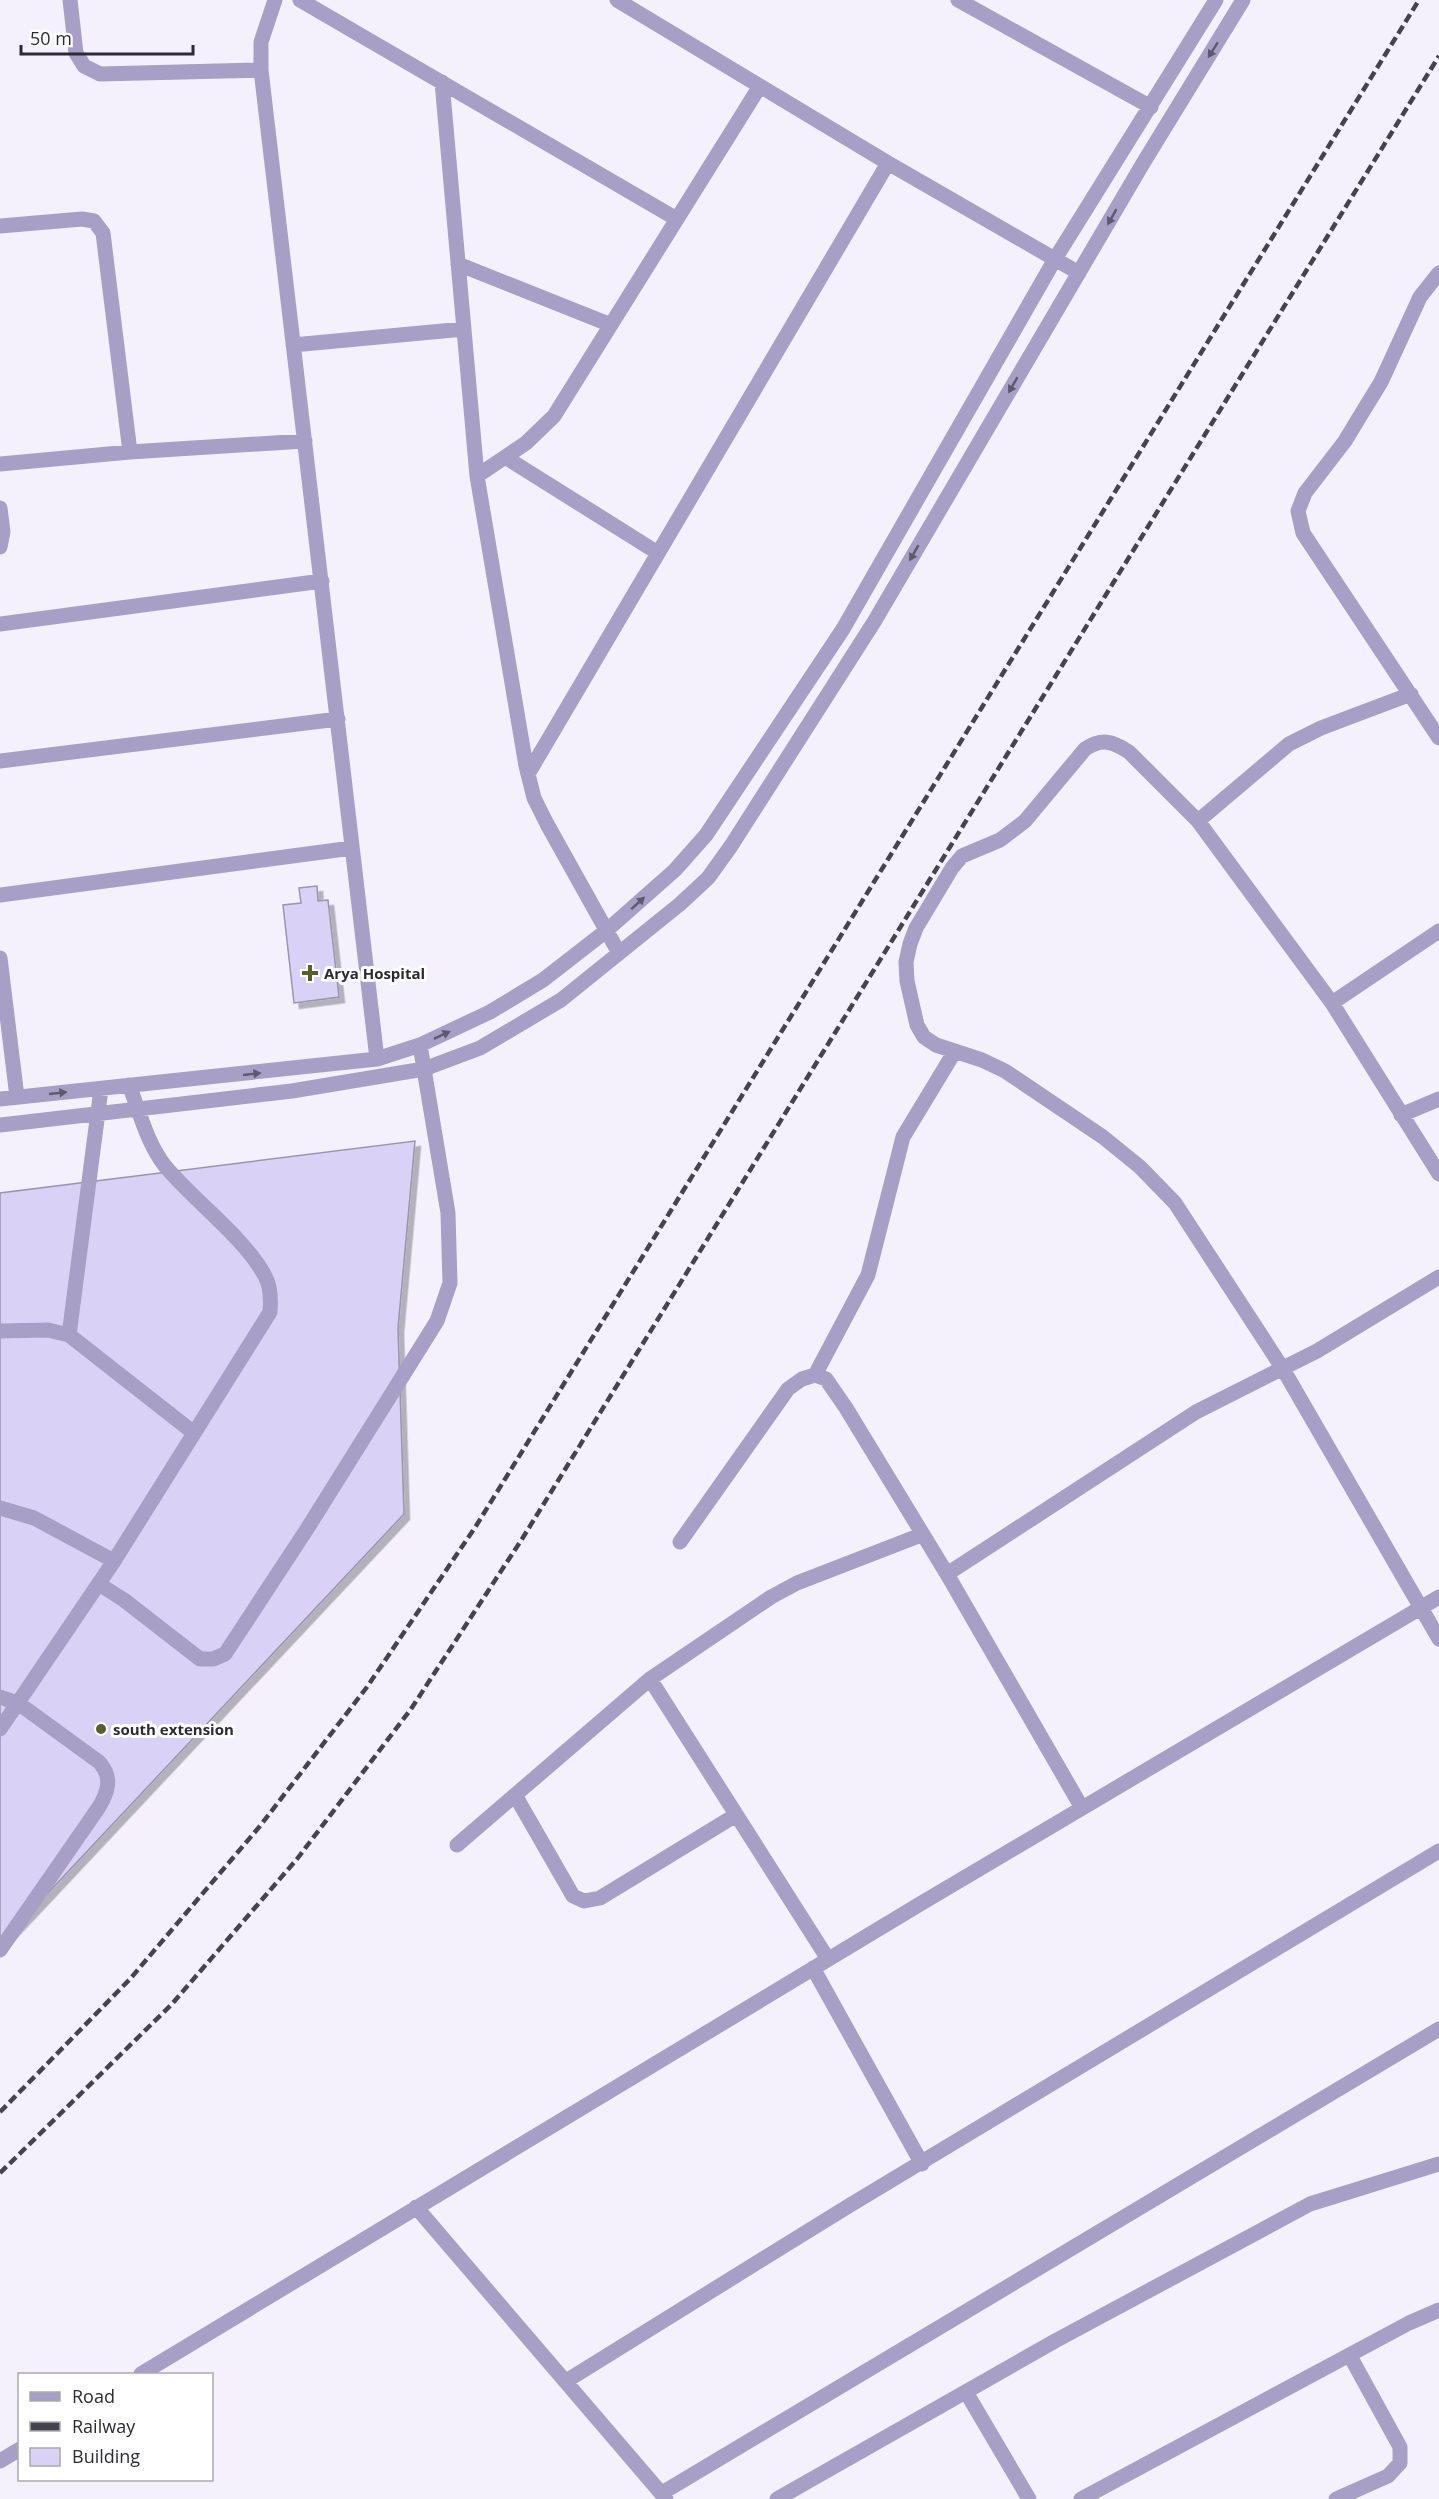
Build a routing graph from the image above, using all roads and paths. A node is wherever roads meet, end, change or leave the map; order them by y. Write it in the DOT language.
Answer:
graph roads {
  1 [pos="70,0"];
  2 [pos="275,0"];
  3 [pos="300,0"];
  4 [pos="958,0"];
  5 [pos="1216,0"];
  6 [pos="1244,0"];
  7 [pos="626,2"];
  8 [pos="978,5"];
  9 [pos="261,70"];
  10 [pos="442,82"];
  11 [pos="760,86"];
  12 [pos="1151,106"];
  13 [pos="888,163"];
  14 [pos="675,218"];
  15 [pos="0,226"];
  16 [pos="1055,259"];
  17 [pos="458,264"];
  18 [pos="1079,273"];
  19 [pos="1439,273"];
  20 [pos="611,325"];
  21 [pos="464,329"];
  22 [pos="293,345"];
  23 [pos="305,441"];
  24 [pos="130,452"];
  25 [pos="505,457"];
  26 [pos="0,464"];
  27 [pos="477,476"];
  28 [pos="0,508"];
  29 [pos="0,548"];
  30 [pos="658,553"];
  31 [pos="322,581"];
  32 [pos="0,624"];
  33 [pos="1412,694"];
  34 [pos="338,720"];
  35 [pos="1439,738"];
  36 [pos="0,761"];
  37 [pos="528,774"];
  38 [pos="1198,821"];
  39 [pos="352,848"];
  40 [pos="0,896"];
  41 [pos="1439,931"];
  42 [pos="606,932"];
  43 [pos="619,953"];
  44 [pos="0,958"];
  45 [pos="1332,1003"];
  46 [pos="420,1045"];
  47 [pos="956,1051"];
  48 [pos="377,1059"];
  49 [pos="424,1069"];
  50 [pos="129,1086"];
  51 [pos="101,1089"];
  52 [pos="17,1097"];
  53 [pos="0,1099"];
  54 [pos="1439,1099"];
  55 [pos="139,1110"];
  56 [pos="97,1114"];
  57 [pos="1401,1115"];
  58 [pos="0,1125"];
  59 [pos="1439,1174"];
  60 [pos="1439,1277"];
  61 [pos="0,1331"];
  62 [pos="69,1335"];
  63 [pos="1283,1369"];
  64 [pos="815,1375"];
  65 [pos="194,1434"];
  66 [pos="0,1508"];
  67 [pos="921,1535"];
  68 [pos="680,1542"];
  69 [pos="114,1561"];
  70 [pos="947,1574"];
  71 [pos="99,1584"];
  72 [pos="1439,1597"];
  73 [pos="1421,1608"];
  74 [pos="1439,1639"];
  75 [pos="650,1679"];
  76 [pos="0,1697"];
  77 [pos="18,1703"];
  78 [pos="0,1729"];
  79 [pos="515,1795"];
  80 [pos="1082,1808"];
  81 [pos="736,1815"];
  82 [pos="458,1845"];
  83 [pos="1439,1851"];
  84 [pos="0,1950"];
  85 [pos="828,1959"];
  86 [pos="813,1968"];
  87 [pos="1439,2029"];
  88 [pos="922,2164"];
  89 [pos="1439,2164"];
  90 [pos="416,2207"];
  91 [pos="1439,2310"];
  92 [pos="1350,2356"];
  93 [pos="143,2373"];
  94 [pos="566,2381"];
  95 [pos="966,2392"];
  96 [pos="18,2450"];
  97 [pos="0,2461"];
  98 [pos="664,2496"];
  99 [pos="777,2499"];
  100 [pos="1029,2499"];
  101 [pos="1081,2499"];
  102 [pos="1336,2499"];
  1 -- 9 [label="street"];
  2 -- 9 [label="street"];
  3 -- 10 [label="street"];
  4 -- 8 [label="street"];
  5 -- 12 [label="street"];
  6 -- 18 [label="street, one-way"];
  7 -- 11 [label="street"];
  8 -- 12 [label="street"];
  9 -- 22 [label="street"];
  10 -- 14 [label="street"];
  10 -- 17 [label="street"];
  11 -- 13 [label="street"];
  11 -- 14 [label="street"];
  12 -- 16 [label="street"];
  13 -- 16 [label="street"];
  13 -- 30 [label="street"];
  14 -- 20 [label="street"];
  15 -- 24 [label="street"];
  16 -- 18 [label="street"];
  42 -- 16 [label="street, one-way"];
  17 -- 20 [label="street"];
  17 -- 21 [label="street"];
  18 -- 43 [label="street, one-way"];
  19 -- 33 [label="street"];
  20 -- 25 [label="street"];
  21 -- 22 [label="street"];
  21 -- 27 [label="street"];
  22 -- 23 [label="street"];
  23 -- 24 [label="street"];
  23 -- 31 [label="street"];
  24 -- 26 [label="street"];
  25 -- 27 [label="street"];
  25 -- 30 [label="street"];
  27 -- 37 [label="street"];
  28 -- 29 [label="street"];
  30 -- 37 [label="street"];
  31 -- 32 [label="street"];
  31 -- 34 [label="street"];
  33 -- 35 [label="street"];
  33 -- 38 [label="street"];
  34 -- 36 [label="street"];
  34 -- 39 [label="street"];
  37 -- 42 [label="street"];
  38 -- 45 [label="street"];
  38 -- 47 [label="street"];
  39 -- 40 [label="street"];
  39 -- 48 [label="street"];
  41 -- 45 [label="street"];
  42 -- 43 [label="street"];
  46 -- 42 [label="street, one-way"];
  43 -- 49 [label="street"];
  44 -- 52 [label="street"];
  45 -- 57 [label="street"];
  46 -- 48 [label="street"];
  46 -- 49 [label="street"];
  47 -- 63 [label="street"];
  47 -- 64 [label="street"];
  50 -- 48 [label="street, one-way"];
  49 -- 55 [label="street"];
  49 -- 71 [label="street"];
  50 -- 51 [label="street"];
  50 -- 55 [label="street"];
  52 -- 51 [label="street, one-way"];
  51 -- 56 [label="street"];
  52 -- 53 [label="street"];
  54 -- 57 [label="street"];
  55 -- 56 [label="street"];
  55 -- 65 [label="street"];
  56 -- 58 [label="street"];
  56 -- 62 [label="street"];
  57 -- 59 [label="street"];
  60 -- 63 [label="street"];
  61 -- 62 [label="street"];
  62 -- 65 [label="street"];
  63 -- 70 [label="street"];
  63 -- 73 [label="street"];
  64 -- 67 [label="street"];
  64 -- 68 [label="street"];
  65 -- 69 [label="street"];
  66 -- 69 [label="street"];
  67 -- 70 [label="street"];
  67 -- 75 [label="street"];
  69 -- 71 [label="street"];
  70 -- 80 [label="street"];
  71 -- 77 [label="street"];
  72 -- 73 [label="street"];
  73 -- 74 [label="street"];
  73 -- 80 [label="street"];
  75 -- 79 [label="street"];
  75 -- 81 [label="street"];
  76 -- 77 [label="street"];
  77 -- 78 [label="street"];
  77 -- 84 [label="street"];
  79 -- 81 [label="street"];
  79 -- 82 [label="street"];
  80 -- 85 [label="street"];
  81 -- 85 [label="street"];
  83 -- 88 [label="street"];
  85 -- 86 [label="street"];
  86 -- 88 [label="street"];
  86 -- 90 [label="street"];
  87 -- 98 [label="street"];
  88 -- 94 [label="street"];
  89 -- 95 [label="street"];
  90 -- 93 [label="street"];
  90 -- 94 [label="street"];
  91 -- 92 [label="street"];
  92 -- 101 [label="street"];
  92 -- 102 [label="street"];
  94 -- 98 [label="street"];
  95 -- 99 [label="street"];
  95 -- 100 [label="street"];
  96 -- 97 [label="street"];
}
